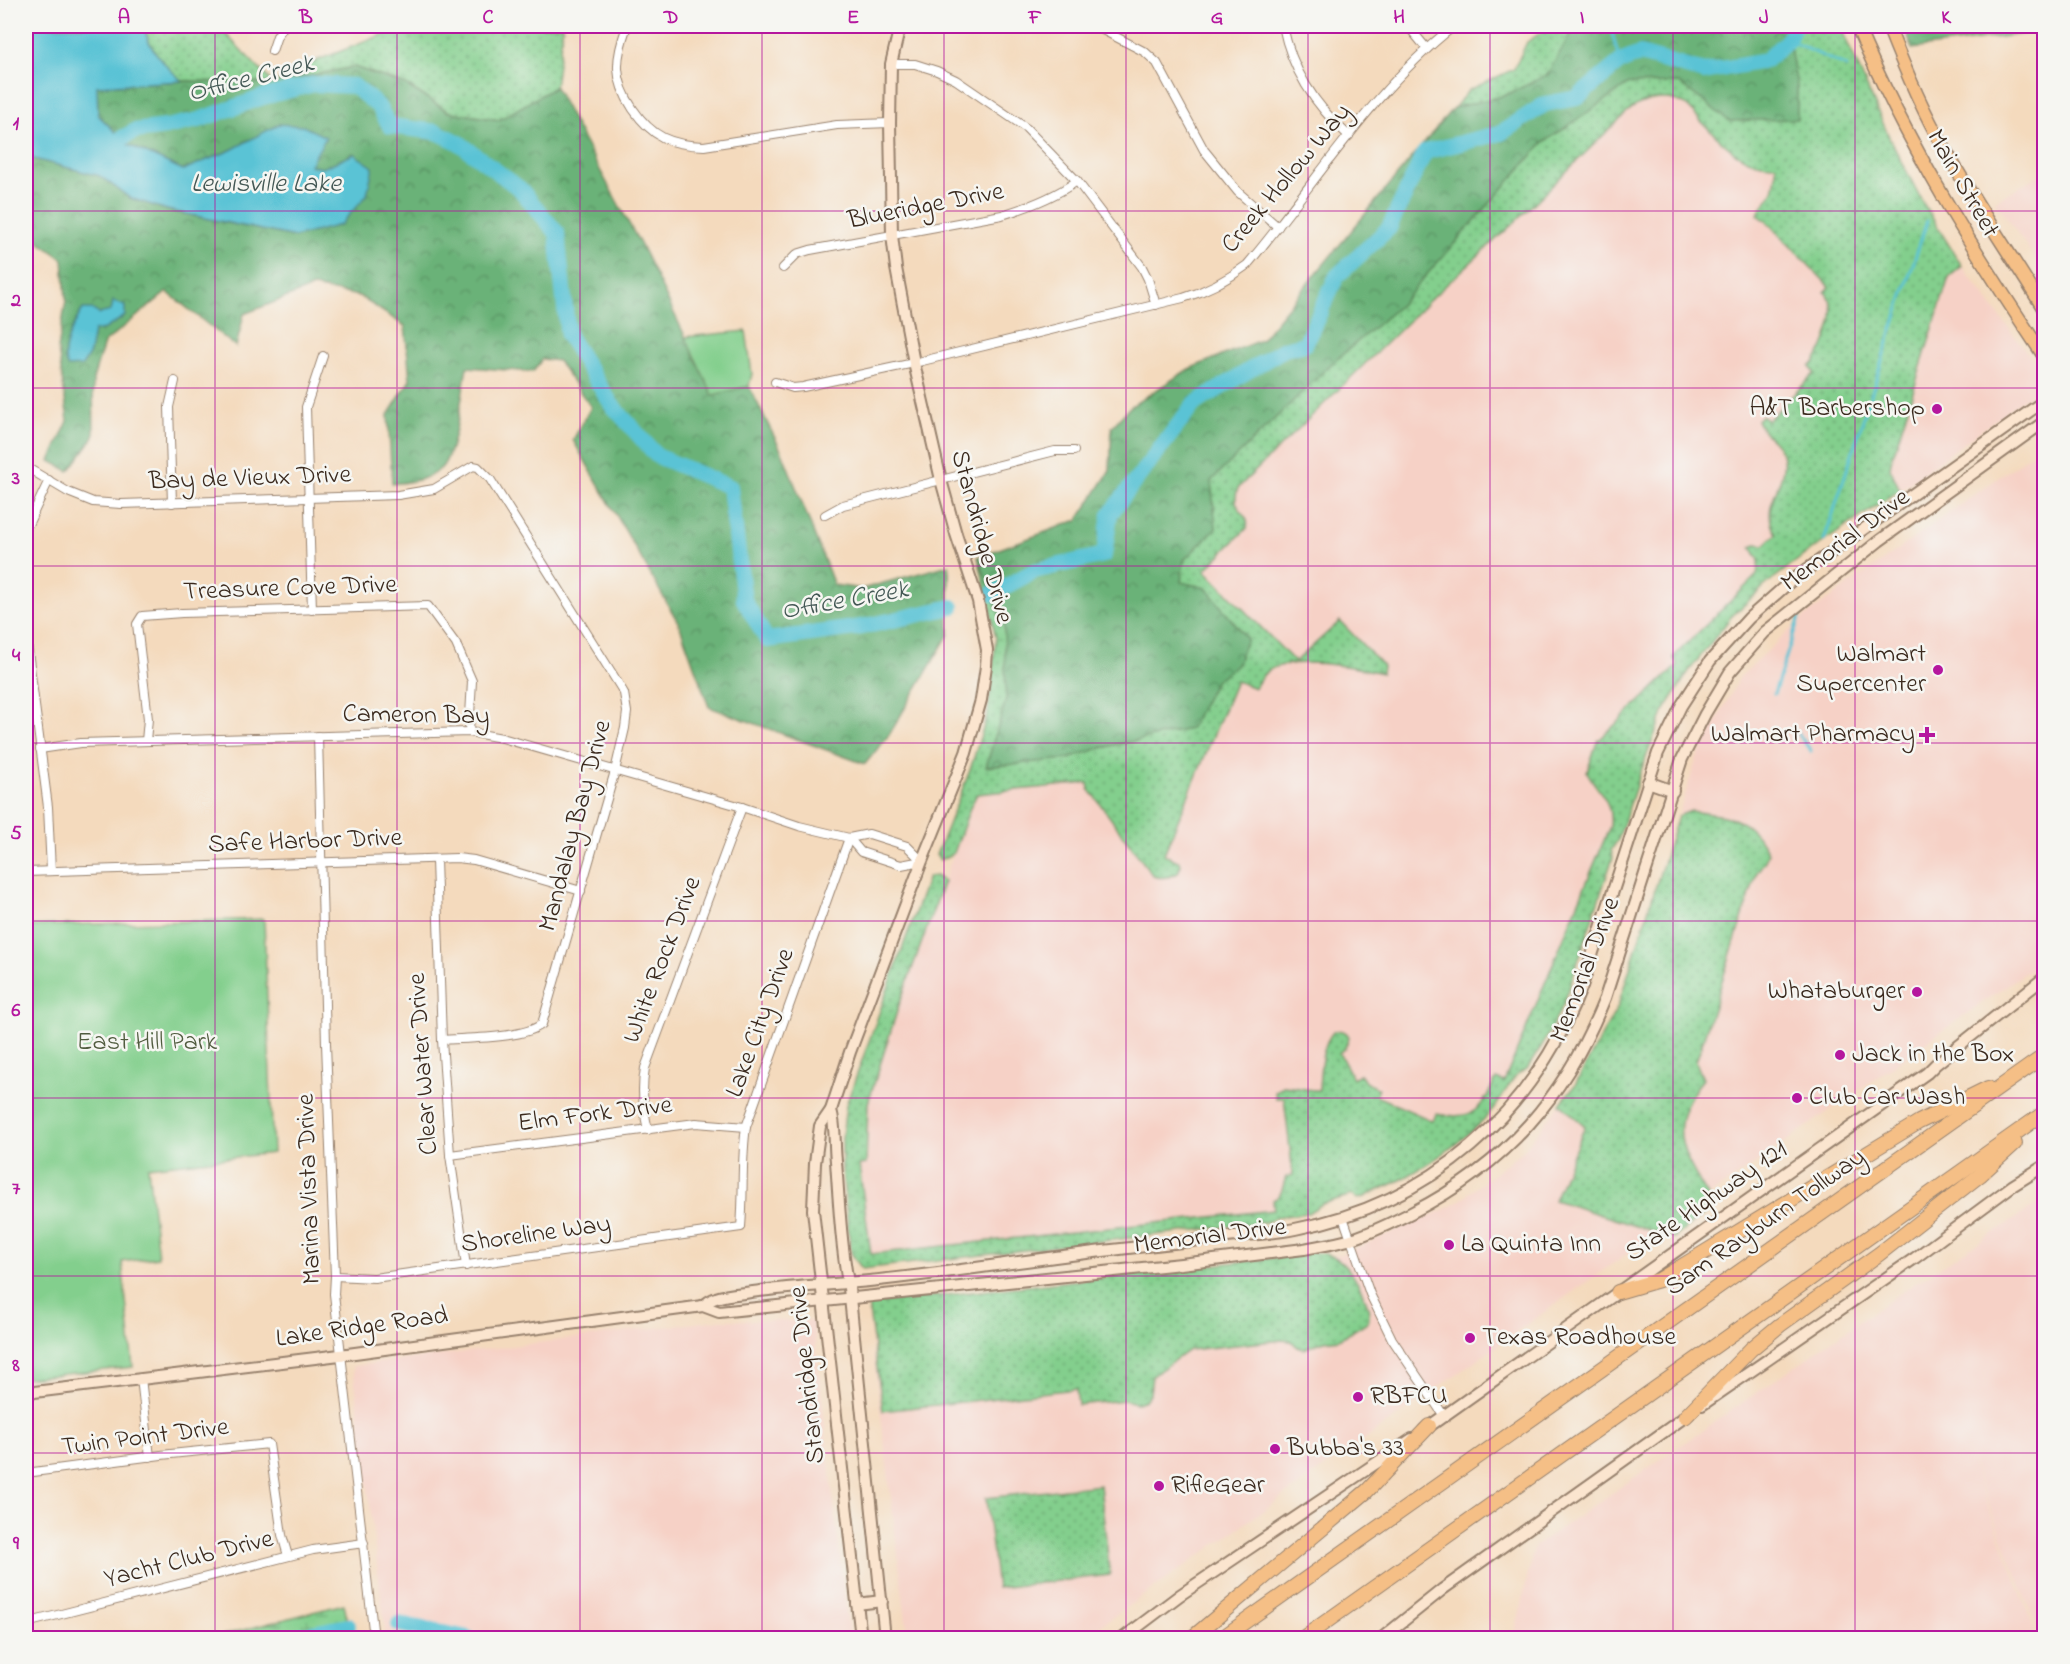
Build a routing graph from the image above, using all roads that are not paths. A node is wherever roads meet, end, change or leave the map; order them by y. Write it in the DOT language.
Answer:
graph roads {
  1 [pos="284,26"];
  2 [pos="627,26"];
  3 [pos="900,26"];
  4 [pos="1095,26"];
  5 [pos="1283,26"];
  6 [pos="1408,26"];
  7 [pos="1454,26"];
  8 [pos="1857,26"];
  9 [pos="1888,26"];
  10 [pos="1427,49"];
  11 [pos="272,51"];
  12 [pos="891,64"];
  13 [pos="890,123"];
  14 [pos="1349,136"];
  15 [pos="1077,181"];
  16 [pos="1278,227"];
  17 [pos="892,235"];
  18 [pos="783,268"];
  19 [pos="1156,305"];
  20 [pos="2044,309"];
  21 [pos="323,356"];
  22 [pos="2044,356"];
  23 [pos="914,363"];
  24 [pos="174,381"];
  25 [pos="775,382"];
  26 [pos="2044,401"];
  27 [pos="2044,422"];
  28 [pos="1074,452"];
  29 [pos="26,467"];
  30 [pos="478,467"];
  31 [pos="49,480"];
  32 [pos="941,480"];
  33 [pos="1914,493"];
  34 [pos="309,499"];
  35 [pos="172,503"];
  36 [pos="1925,509"];
  37 [pos="825,515"];
  38 [pos="26,529"];
  39 [pos="312,610"];
  40 [pos="26,634"];
  41 [pos="469,732"];
  42 [pos="318,736"];
  43 [pos="146,741"];
  44 [pos="40,749"];
  45 [pos="615,771"];
  46 [pos="1648,782"];
  47 [pos="1673,790"];
  48 [pos="742,807"];
  49 [pos="849,838"];
  50 [pos="436,860"];
  51 [pos="922,861"];
  52 [pos="321,862"];
  53 [pos="51,871"];
  54 [pos="26,872"];
  55 [pos="581,891"];
  56 [pos="2044,978"];
  57 [pos="442,1040"];
  58 [pos="2044,1056"];
  59 [pos="2027,1068"];
  60 [pos="831,1110"];
  61 [pos="2044,1114"];
  62 [pos="746,1127"];
  63 [pos="648,1130"];
  64 [pos="450,1155"];
  65 [pos="2044,1167"];
  66 [pos="1343,1217"];
  67 [pos="741,1227"];
  68 [pos="1350,1239"];
  69 [pos="466,1266"];
  70 [pos="335,1276"];
  71 [pos="848,1283"];
  72 [pos="821,1285"];
  73 [pos="1618,1292"];
  74 [pos="850,1299"];
  75 [pos="823,1302"];
  76 [pos="704,1306"];
  77 [pos="340,1355"];
  78 [pos="141,1378"];
  79 [pos="26,1393"];
  80 [pos="1444,1416"];
  81 [pos="1685,1417"];
  82 [pos="1429,1426"];
  83 [pos="150,1457"];
  84 [pos="26,1473"];
  85 [pos="364,1543"];
  86 [pos="288,1556"];
  87 [pos="882,1601"];
  88 [pos="857,1604"];
  89 [pos="26,1608"];
  90 [pos="27,1623"];
  91 [pos="374,1638"];
  92 [pos="861,1638"];
  93 [pos="885,1638"];
  94 [pos="1123,1638"];
  95 [pos="1191,1638"];
  96 [pos="1222,1638"];
  97 [pos="1303,1638"];
  98 [pos="1382,1638"];
  1 -- 11 [label="street"];
  2 -- 13 [label="street"];
  3 -- 12 [label="street, Standridge Drive"];
  4 -- 16 [label="street"];
  5 -- 14 [label="street"];
  6 -- 10 [label="street"];
  7 -- 10 [label="street, Creek Hollow Way"];
  8 -- 22 [label="main road, Main Street"];
  9 -- 20 [label="main road, Main Street"];
  10 -- 14 [label="street, Creek Hollow Way"];
  12 -- 13 [label="street, Standridge Drive"];
  12 -- 15 [label="street"];
  13 -- 17 [label="street, Standridge Drive"];
  14 -- 16 [label="street, Creek Hollow Way"];
  15 -- 17 [label="street, Blueridge Drive"];
  15 -- 19 [label="street"];
  16 -- 19 [label="street, Creek Hollow Way"];
  17 -- 18 [label="street, Blueridge Drive"];
  17 -- 23 [label="street, Standridge Drive"];
  19 -- 23 [label="street, Creek Hollow Way"];
  21 -- 34 [label="street"];
  23 -- 25 [label="street, Creek Hollow Way"];
  23 -- 32 [label="street, Standridge Drive"];
  24 -- 35 [label="street"];
  26 -- 33 [label="street, Memorial Drive"];
  27 -- 36 [label="street, Memorial Drive"];
  28 -- 32 [label="street"];
  29 -- 31 [label="street, Bay de Vieux Drive"];
  30 -- 34 [label="street, Bay de Vieux Drive"];
  30 -- 45 [label="street, Mandalay Bay Drive"];
  31 -- 35 [label="street, Bay de Vieux Drive"];
  31 -- 38 [label="street"];
  32 -- 37 [label="street"];
  32 -- 51 [label="street, Standridge Drive"];
  33 -- 36 [label="street"];
  33 -- 46 [label="street, Memorial Drive"];
  34 -- 35 [label="street, Bay de Vieux Drive"];
  34 -- 39 [label="street"];
  36 -- 47 [label="street, Memorial Drive"];
  39 -- 41 [label="street, Treasure Cove Drive"];
  39 -- 43 [label="street, Treasure Cove Drive"];
  40 -- 44 [label="street"];
  41 -- 42 [label="street, Cameron Bay"];
  41 -- 45 [label="street, Cameron Bay"];
  42 -- 43 [label="street, Cameron Bay"];
  42 -- 52 [label="street, Marina Vista Drive"];
  43 -- 44 [label="street, Cameron Bay"];
  44 -- 53 [label="street"];
  45 -- 48 [label="street, Cameron Bay"];
  45 -- 55 [label="street, Mandalay Bay Drive"];
  46 -- 47 [label="street"];
  46 -- 66 [label="street, Memorial Drive"];
  47 -- 68 [label="street, Memorial Drive"];
  48 -- 49 [label="street, Cameron Bay"];
  48 -- 63 [label="street, White Rock Drive"];
  49 -- 51 [label="street, Cameron Bay"];
  49 -- 51 [label="street, Cameron Bay"];
  49 -- 62 [label="street, Lake City Drive"];
  50 -- 52 [label="street, Safe Harbor Drive"];
  50 -- 55 [label="street, Safe Harbor Drive"];
  50 -- 57 [label="street, Clear Water Drive"];
  51 -- 60 [label="street, Standridge Drive"];
  52 -- 53 [label="street, Safe Harbor Drive"];
  52 -- 70 [label="street, Marina Vista Drive"];
  53 -- 54 [label="street, Safe Harbor Drive"];
  55 -- 57 [label="street, Mandalay Bay Drive"];
  56 -- 73 [label="street, State Highway 121"];
  57 -- 64 [label="street, Clear Water Drive"];
  58 -- 59 [label="highway, Sam Rayburn Tollway"];
  59 -- 73 [label="highway"];
  59 -- 96 [label="highway, Sam Rayburn Tollway"];
  60 -- 71 [label="street, Standridge Drive"];
  60 -- 72 [label="street, Standridge Drive"];
  61 -- 81 [label="highway"];
  61 -- 97 [label="highway"];
  62 -- 63 [label="street, Elm Fork Drive"];
  62 -- 67 [label="street, Lake City Drive"];
  63 -- 64 [label="street, Elm Fork Drive"];
  64 -- 69 [label="street, Clear Water Drive"];
  65 -- 81 [label="street"];
  66 -- 68 [label="street"];
  66 -- 71 [label="street, Memorial Drive"];
  67 -- 69 [label="street, Shoreline Way"];
  68 -- 74 [label="street, Memorial Drive"];
  68 -- 80 [label="street"];
  69 -- 70 [label="street, Shoreline Way"];
  70 -- 77 [label="street, Marina Vista Drive"];
  71 -- 72 [label="street, Memorial Drive"];
  71 -- 74 [label="street, Standridge Drive"];
  72 -- 75 [label="street, Standridge Drive"];
  72 -- 76 [label="street, Lake Ridge Road"];
  73 -- 80 [label="street, State Highway 121"];
  74 -- 75 [label="street, Memorial Drive"];
  74 -- 87 [label="street, Standridge Drive"];
  75 -- 76 [label="street, Lake Ridge Road"];
  75 -- 88 [label="street, Standridge Drive"];
  76 -- 77 [label="street, Lake Ridge Road"];
  77 -- 78 [label="street, Lake Ridge Road"];
  77 -- 85 [label="street, Marina Vista Drive"];
  78 -- 79 [label="street, Lake Ridge Road"];
  78 -- 83 [label="street"];
  80 -- 82 [label="street, State Highway 121"];
  81 -- 98 [label="street"];
  82 -- 94 [label="street, State Highway 121"];
  82 -- 95 [label="highway"];
  83 -- 84 [label="street, Twin Point Drive"];
  83 -- 86 [label="street, Twin Point Drive"];
  85 -- 86 [label="street, Yacht Club Drive"];
  85 -- 91 [label="street, Marina Vista Drive"];
  86 -- 90 [label="street, Yacht Club Drive"];
  87 -- 88 [label="street"];
  87 -- 93 [label="street, Standridge Drive"];
  88 -- 92 [label="street, Standridge Drive"];
  89 -- 90 [label="street"];
}
